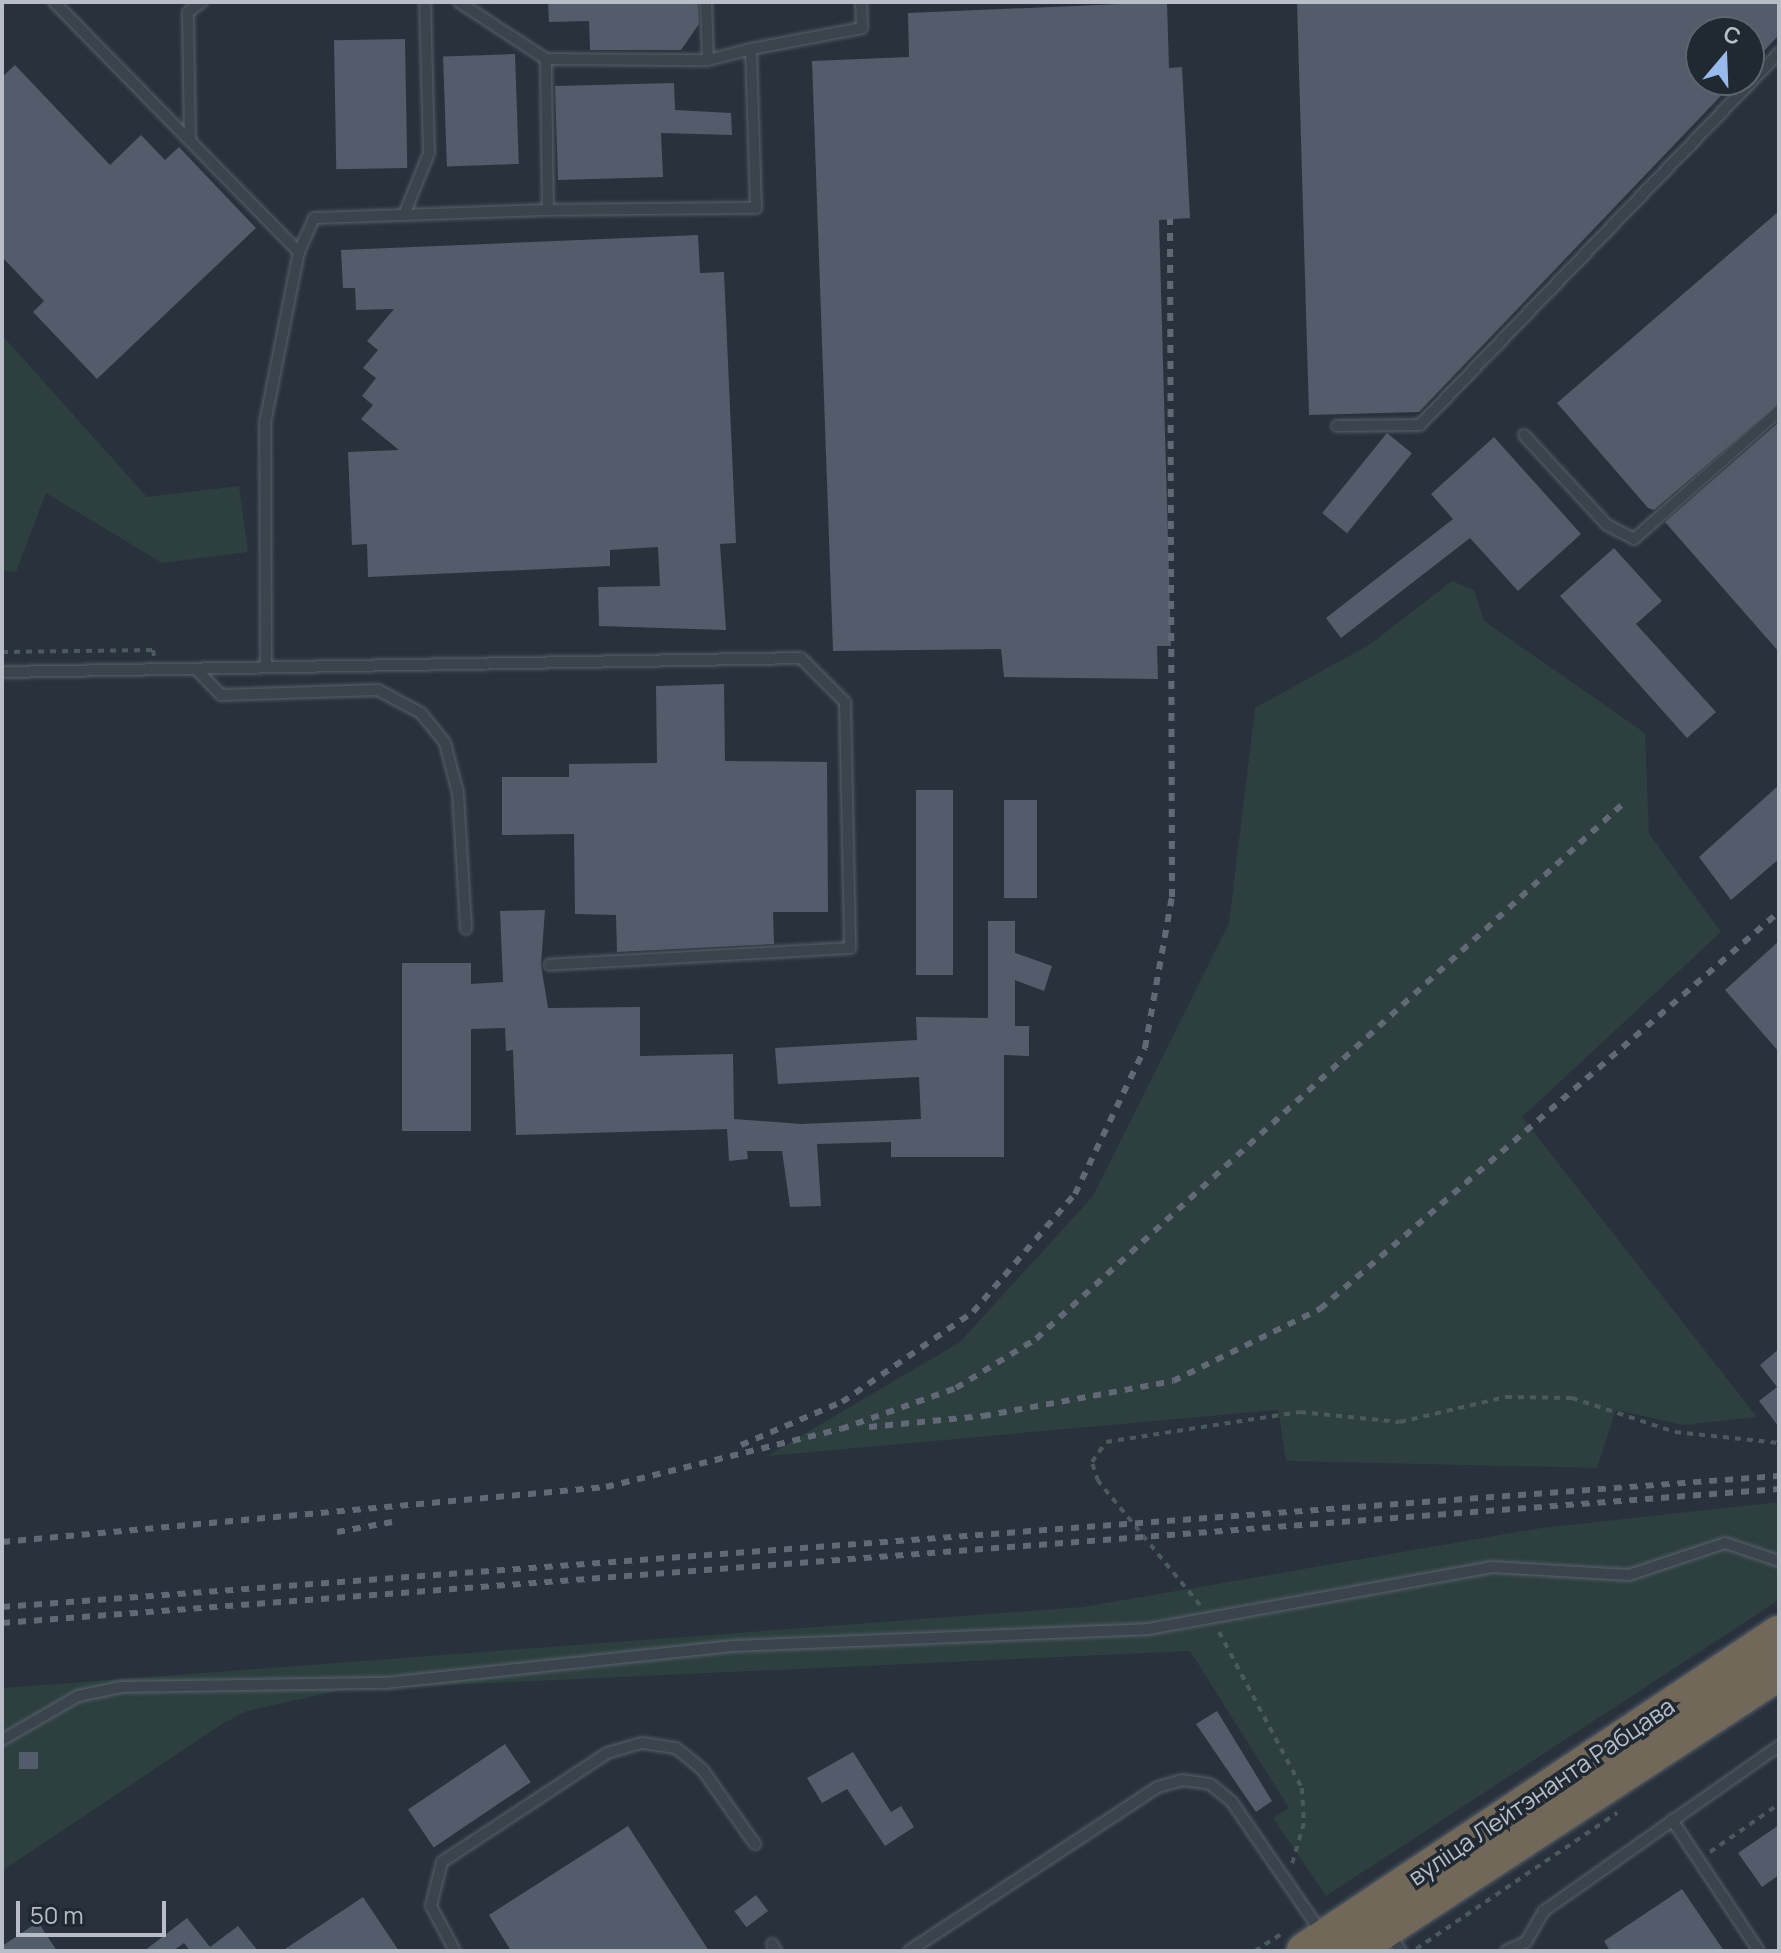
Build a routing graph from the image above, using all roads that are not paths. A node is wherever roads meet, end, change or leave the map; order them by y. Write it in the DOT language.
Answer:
graph roads {
  1 [pos="54,2"];
  2 [pos="202,2"];
  3 [pos="425,2"];
  4 [pos="459,2"];
  5 [pos="706,2"];
  6 [pos="861,2"];
  7 [pos="751,49"];
  8 [pos="1779,53"];
  9 [pos="546,59"];
  10 [pos="708,60"];
  11 [pos="190,141"];
  12 [pos="548,210"];
  13 [pos="404,215"];
  14 [pos="299,252"];
  15 [pos="1779,411"];
  16 [pos="1337,426"];
  17 [pos="1524,435"];
  18 [pos="266,667"];
  19 [pos="197,670"];
  20 [pos="2,672"];
  21 [pos="466,929"];
  22 [pos="549,965"];
  23 [pos="1779,1561"];
  24 [pos="1779,1634"];
  25 [pos="1779,1672"];
  26 [pos="2,1740"];
  27 [pos="1779,1746"];
  28 [pos="1672,1820"];
  29 [pos="755,1844"];
  30 [pos="1386,1928"];
  31 [pos="1327,1946"];
  32 [pos="455,1951"];
  33 [pos="909,1951"];
  34 [pos="1506,1951"];
  35 [pos="1759,1951"];
  1 -- 11 [label="lane"];
  2 -- 11 [label="lane"];
  3 -- 13 [label="lane"];
  4 -- 9 [label="lane"];
  5 -- 10 [label="lane"];
  6 -- 7 [label="lane"];
  7 -- 10 [label="lane"];
  7 -- 12 [label="lane"];
  8 -- 16 [label="lane"];
  9 -- 10 [label="lane"];
  9 -- 12 [label="lane"];
  11 -- 14 [label="lane"];
  12 -- 13 [label="lane"];
  13 -- 14 [label="lane"];
  14 -- 18 [label="lane"];
  15 -- 17 [label="lane"];
  18 -- 19 [label="lane"];
  18 -- 22 [label="lane"];
  19 -- 20 [label="lane"];
  19 -- 21 [label="lane"];
  23 -- 26 [label="lane"];
  24 -- 30 [label="highway, вуліца Лейтэнанта Рабцава"];
  25 -- 30 [label="highway, вуліца Лейтэнанта Рабцава"];
  27 -- 28 [label="lane"];
  28 -- 34 [label="lane"];
  28 -- 35 [label="lane"];
  29 -- 32 [label="lane"];
  30 -- 31 [label="highway, вуліца Лейтэнанта Рабцава"];
  31 -- 33 [label="lane"];
}
